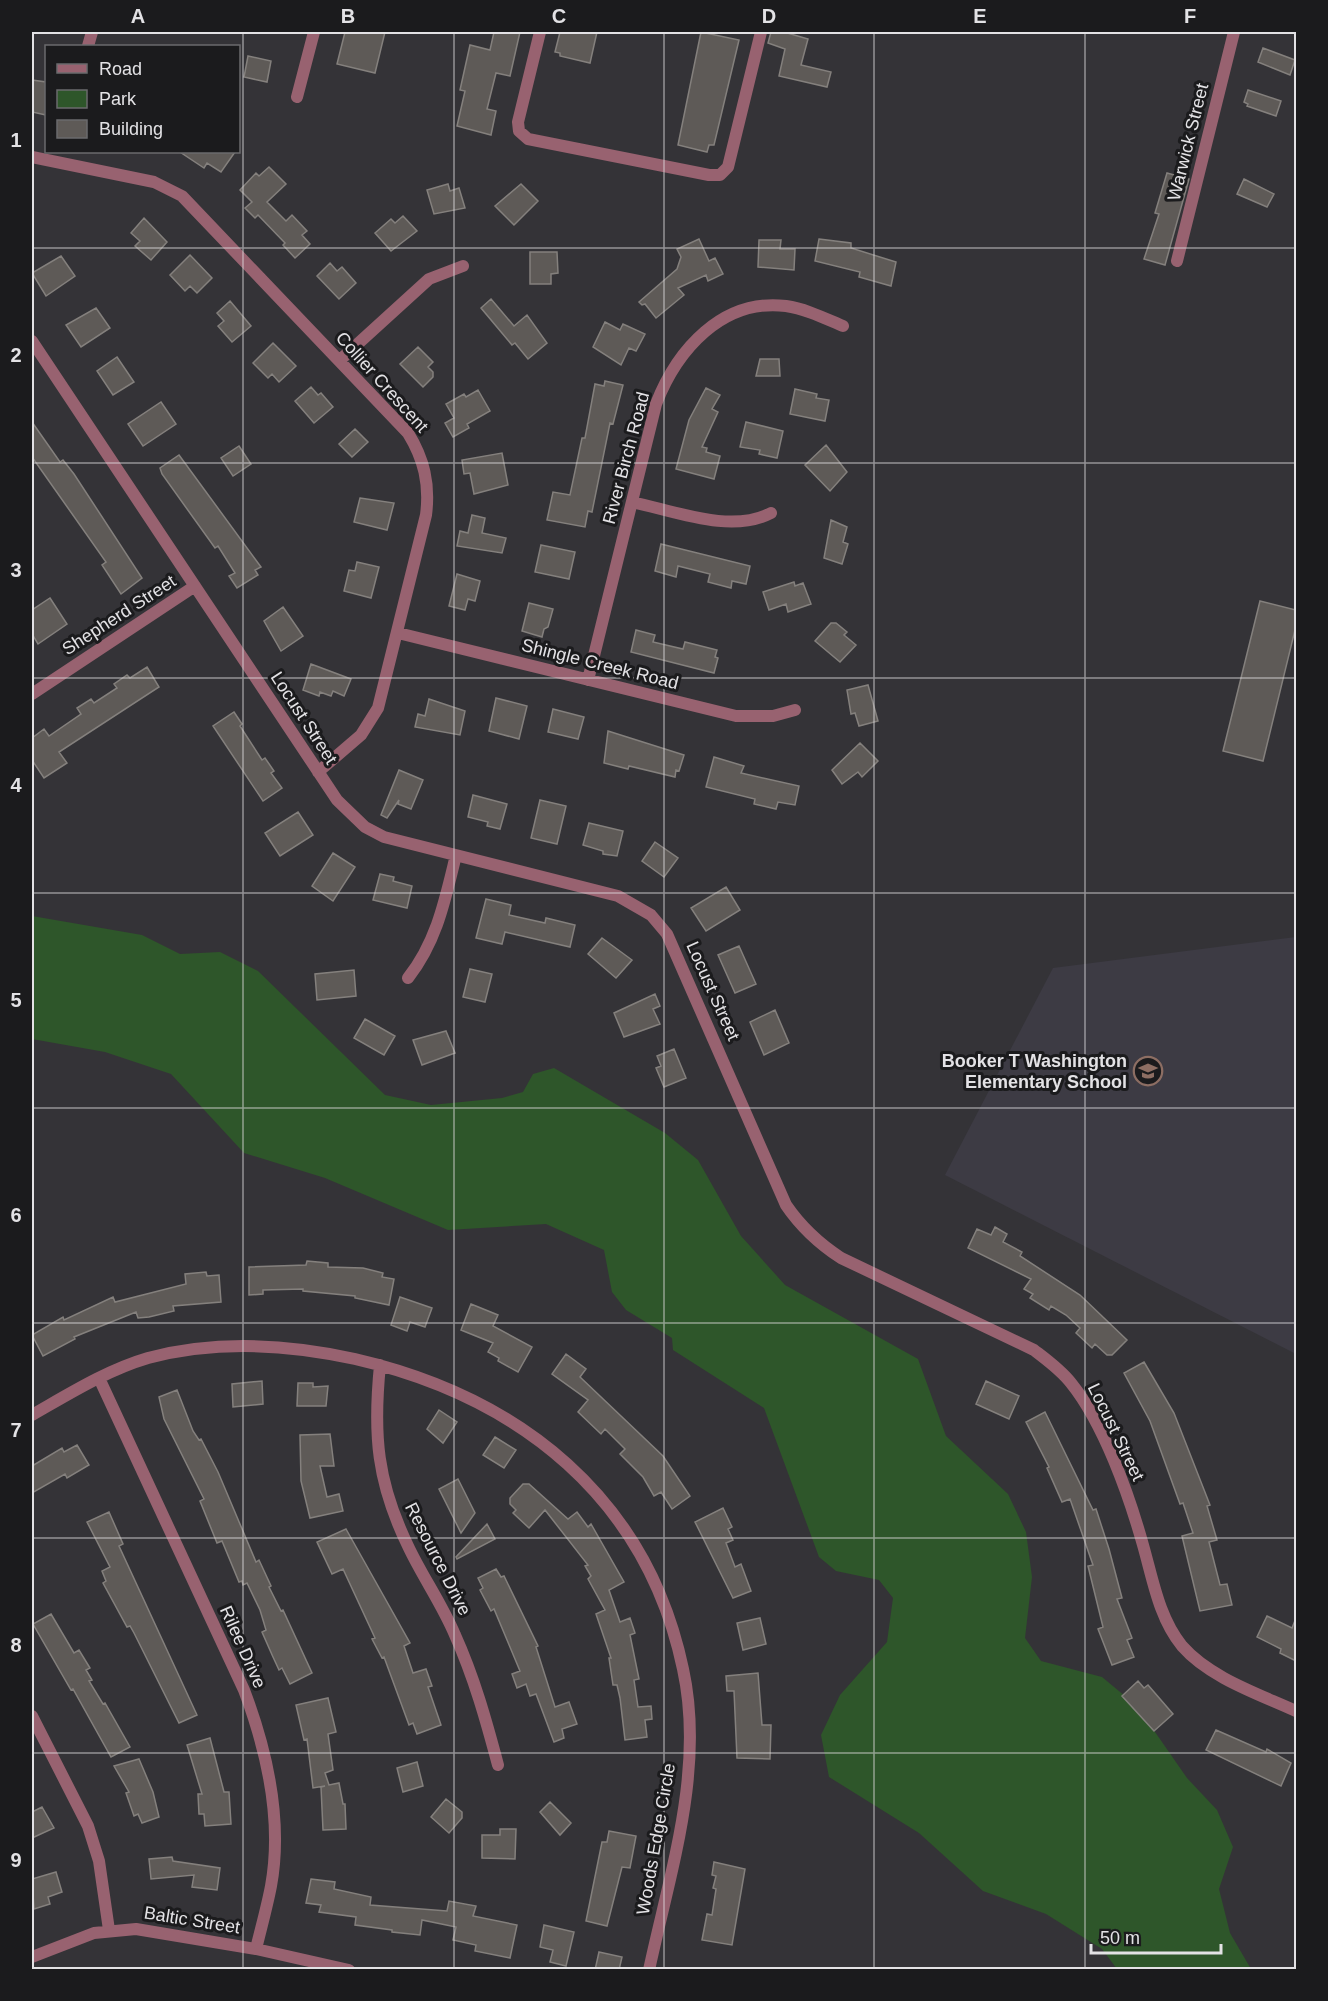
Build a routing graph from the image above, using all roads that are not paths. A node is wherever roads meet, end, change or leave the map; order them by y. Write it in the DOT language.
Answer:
graph roads {
  1 [pos="314,32"];
  2 [pos="540,32"];
  3 [pos="761,32"];
  4 [pos="1234,32"];
  5 [pos="297,97"];
  6 [pos="32,157"];
  7 [pos="1177,261"];
  8 [pos="464,266"];
  9 [pos="843,327"];
  10 [pos="32,341"];
  11 [pos="340,360"];
  12 [pos="633,502"];
  13 [pos="771,513"];
  14 [pos="195,586"];
  15 [pos="398,633"];
  16 [pos="588,680"];
  17 [pos="32,694"];
  18 [pos="795,710"];
  19 [pos="318,772"];
  20 [pos="456,855"];
  21 [pos="408,978"];
  22 [pos="380,1365"];
  23 [pos="99,1378"];
  24 [pos="32,1415"];
  25 [pos="1296,1711"];
  26 [pos="32,1716"];
  27 [pos="498,1765"];
  28 [pos="109,1930"];
  29 [pos="256,1949"];
  30 [pos="32,1957"];
  31 [pos="349,1970"];
  32 [pos="649,1970"];
  1 -- 5 [label="street"];
  2 -- 3 [label="street"];
  4 -- 7 [label="street, Warwick Street"];
  6 -- 11 [label="street, Collier Crescent"];
  8 -- 11 [label="street"];
  9 -- 12 [label="street, River Birch Road"];
  10 -- 14 [label="street, Locust Street"];
  11 -- 15 [label="street, Collier Crescent"];
  12 -- 13 [label="street"];
  12 -- 16 [label="street, River Birch Road"];
  14 -- 17 [label="street, Shepherd Street"];
  14 -- 19 [label="street, Locust Street"];
  15 -- 16 [label="street, Shingle Creek Road"];
  15 -- 19 [label="street, Collier Crescent"];
  16 -- 18 [label="street, Shingle Creek Road"];
  19 -- 20 [label="street, Locust Street"];
  20 -- 21 [label="street"];
  20 -- 25 [label="street, Locust Street"];
  22 -- 23 [label="street, Woods Edge Circle"];
  22 -- 27 [label="street, Resource Drive"];
  22 -- 32 [label="street, Woods Edge Circle"];
  23 -- 24 [label="street, Woods Edge Circle"];
  23 -- 29 [label="street, Rilee Drive"];
  26 -- 28 [label="street"];
  28 -- 29 [label="street, Baltic Street"];
  28 -- 30 [label="street, Baltic Street"];
  29 -- 31 [label="street, Baltic Street"];
}
